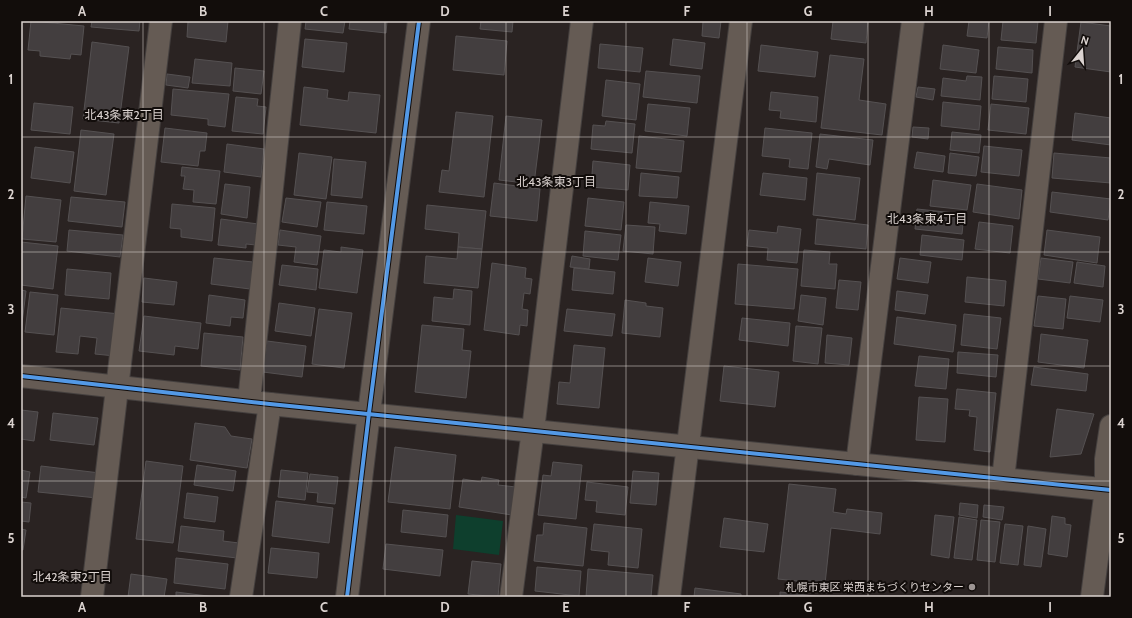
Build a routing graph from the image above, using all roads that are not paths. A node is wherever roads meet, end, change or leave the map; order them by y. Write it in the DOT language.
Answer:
graph roads {
  1 [pos="161,21"];
  2 [pos="290,21"];
  3 [pos="419,21"];
  4 [pos="582,21"];
  5 [pos="742,21"];
  6 [pos="913,21"];
  7 [pos="1056,21"];
  8 [pos="21,376"];
  9 [pos="117,386"];
  10 [pos="249,401"];
  11 [pos="270,404"];
  12 [pos="369,413"];
  13 [pos="1111,426"];
  14 [pos="533,430"];
  15 [pos="689,446"];
  16 [pos="857,464"];
  17 [pos="1003,479"];
  18 [pos="1108,489"];
  19 [pos="92,597"];
  20 [pos="241,597"];
  21 [pos="347,597"];
  22 [pos="511,597"];
  23 [pos="670,597"];
  24 [pos="1092,597"];
  1 -- 9 [label="street"];
  2 -- 10 [label="street"];
  3 -- 12 [label="street"];
  4 -- 14 [label="street"];
  5 -- 15 [label="street"];
  6 -- 16 [label="street"];
  7 -- 17 [label="street"];
  8 -- 9 [label="street"];
  9 -- 10 [label="street"];
  9 -- 19 [label="street"];
  10 -- 11 [label="street"];
  11 -- 12 [label="street"];
  11 -- 20 [label="street"];
  12 -- 14 [label="street"];
  12 -- 21 [label="street"];
  13 -- 18 [label="street"];
  14 -- 15 [label="street"];
  14 -- 22 [label="street"];
  15 -- 16 [label="street"];
  15 -- 23 [label="street"];
  16 -- 17 [label="street"];
  17 -- 18 [label="street"];
  18 -- 24 [label="street"];
}
